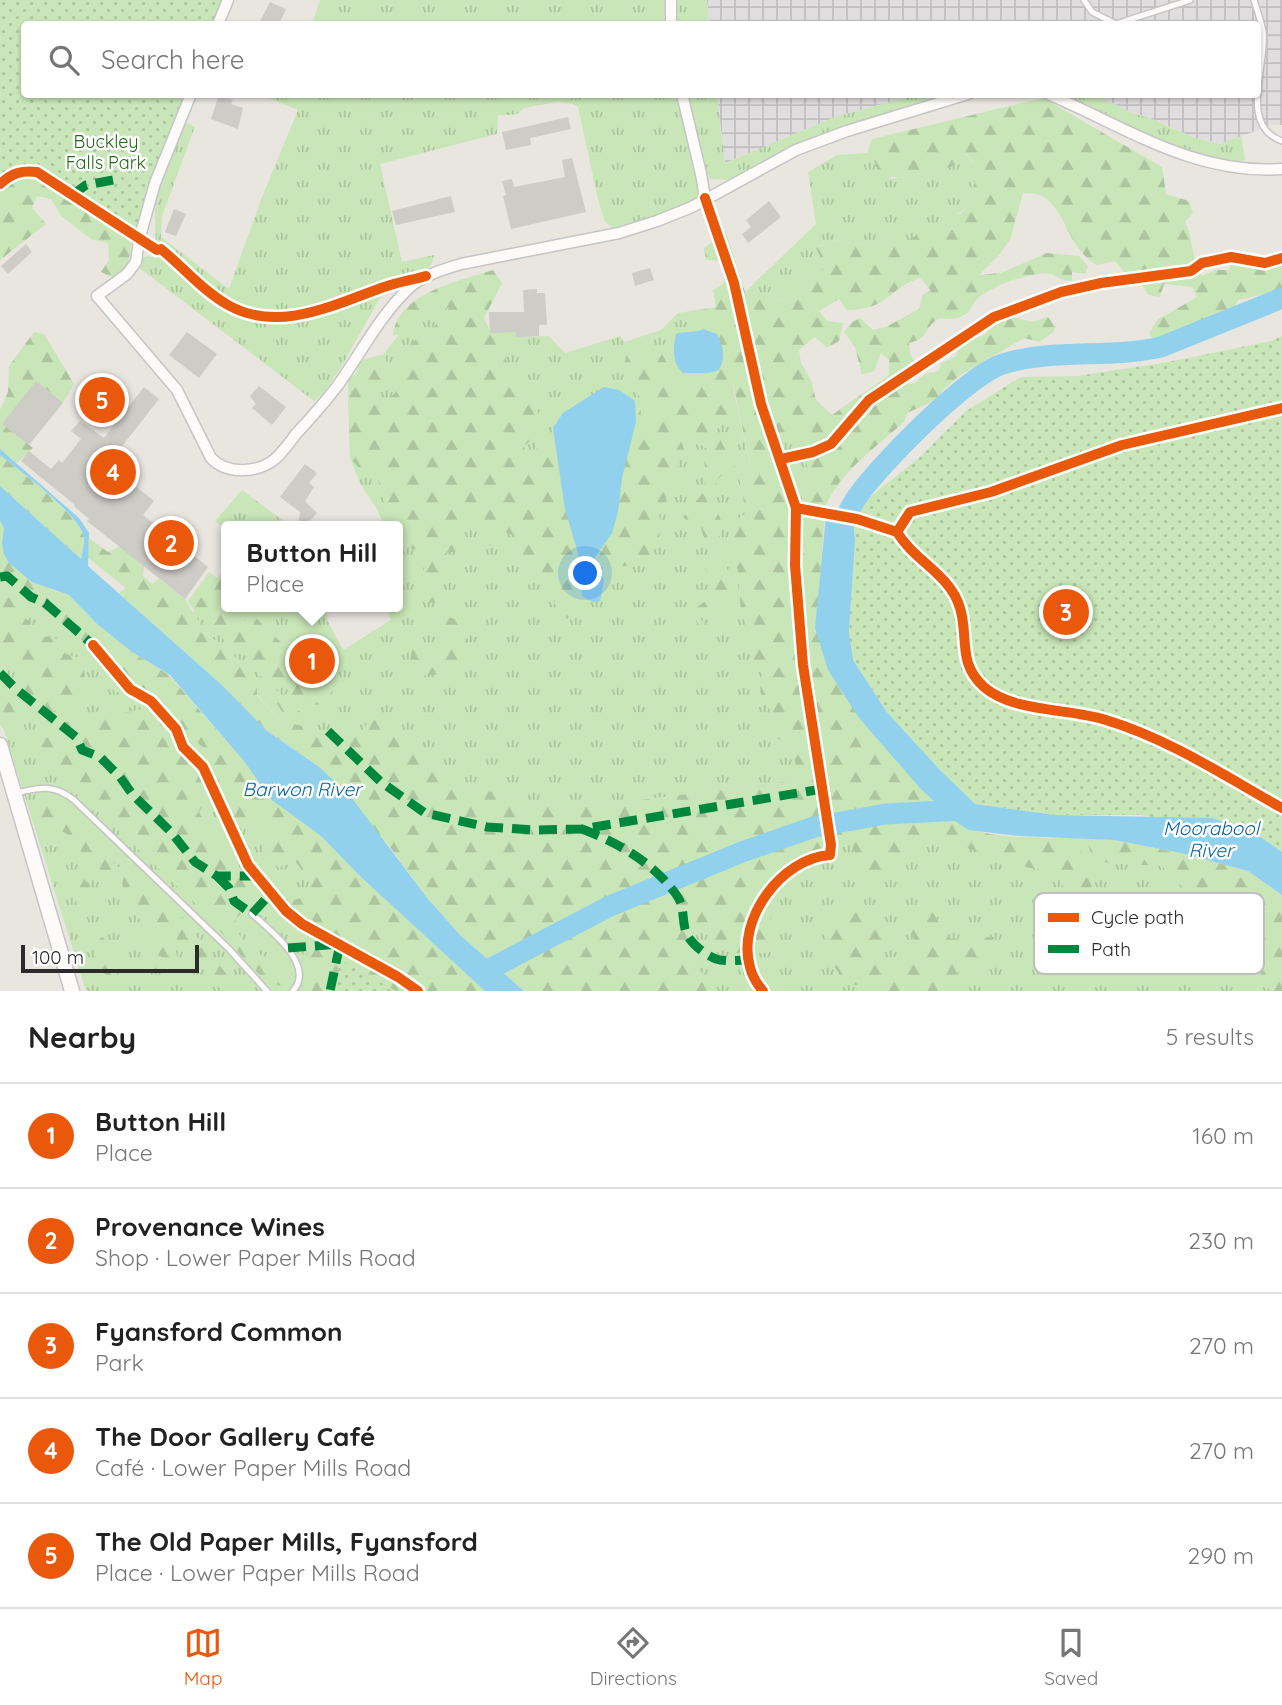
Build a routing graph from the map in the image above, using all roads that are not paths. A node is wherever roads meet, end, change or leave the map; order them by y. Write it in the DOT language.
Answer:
graph roads {
  1 [pos="228,0"];
  2 [pos="671,0"];
  3 [pos="1084,0"];
  4 [pos="1190,0"];
  5 [pos="1254,0"];
  6 [pos="1257,10"];
  7 [pos="219,21"];
  8 [pos="671,21"];
  9 [pos="1110,21"];
  10 [pos="1125,21"];
  11 [pos="1256,21"];
  12 [pos="1260,21"];
  13 [pos="1261,25"];
  14 [pos="1261,60"];
  15 [pos="189,98"];
  16 [pos="683,98"];
  17 [pos="955,98"];
  18 [pos="1057,98"];
  19 [pos="1256,98"];
  20 [pos="1258,98"];
  21 [pos="1258,102"];
  22 [pos="1282,141"];
  23 [pos="1282,169"];
  24 [pos="705,198"];
  25 [pos="0,745"];
  26 [pos="15,793"];
  27 [pos="252,914"];
  28 [pos="72,991"];
  29 [pos="267,991"];
  30 [pos="293,991"];
  1 -- 7 [label="street"];
  2 -- 8 [label="street"];
  3 -- 9 [label="lane"];
  4 -- 10 [label="lane"];
  5 -- 6 [label="lane"];
  6 -- 11 [label="lane"];
  6 -- 12 [label="lane"];
  13 -- 14 [label="lane"];
  15 -- 24 [label="street"];
  16 -- 24 [label="street"];
  17 -- 24 [label="street"];
  18 -- 23 [label="street"];
  19 -- 21 [label="lane"];
  20 -- 21 [label="lane"];
  21 -- 22 [label="lane"];
  25 -- 26 [label="street"];
  26 -- 28 [label="street"];
  26 -- 29 [label="lane"];
  27 -- 30 [label="lane"];
}
